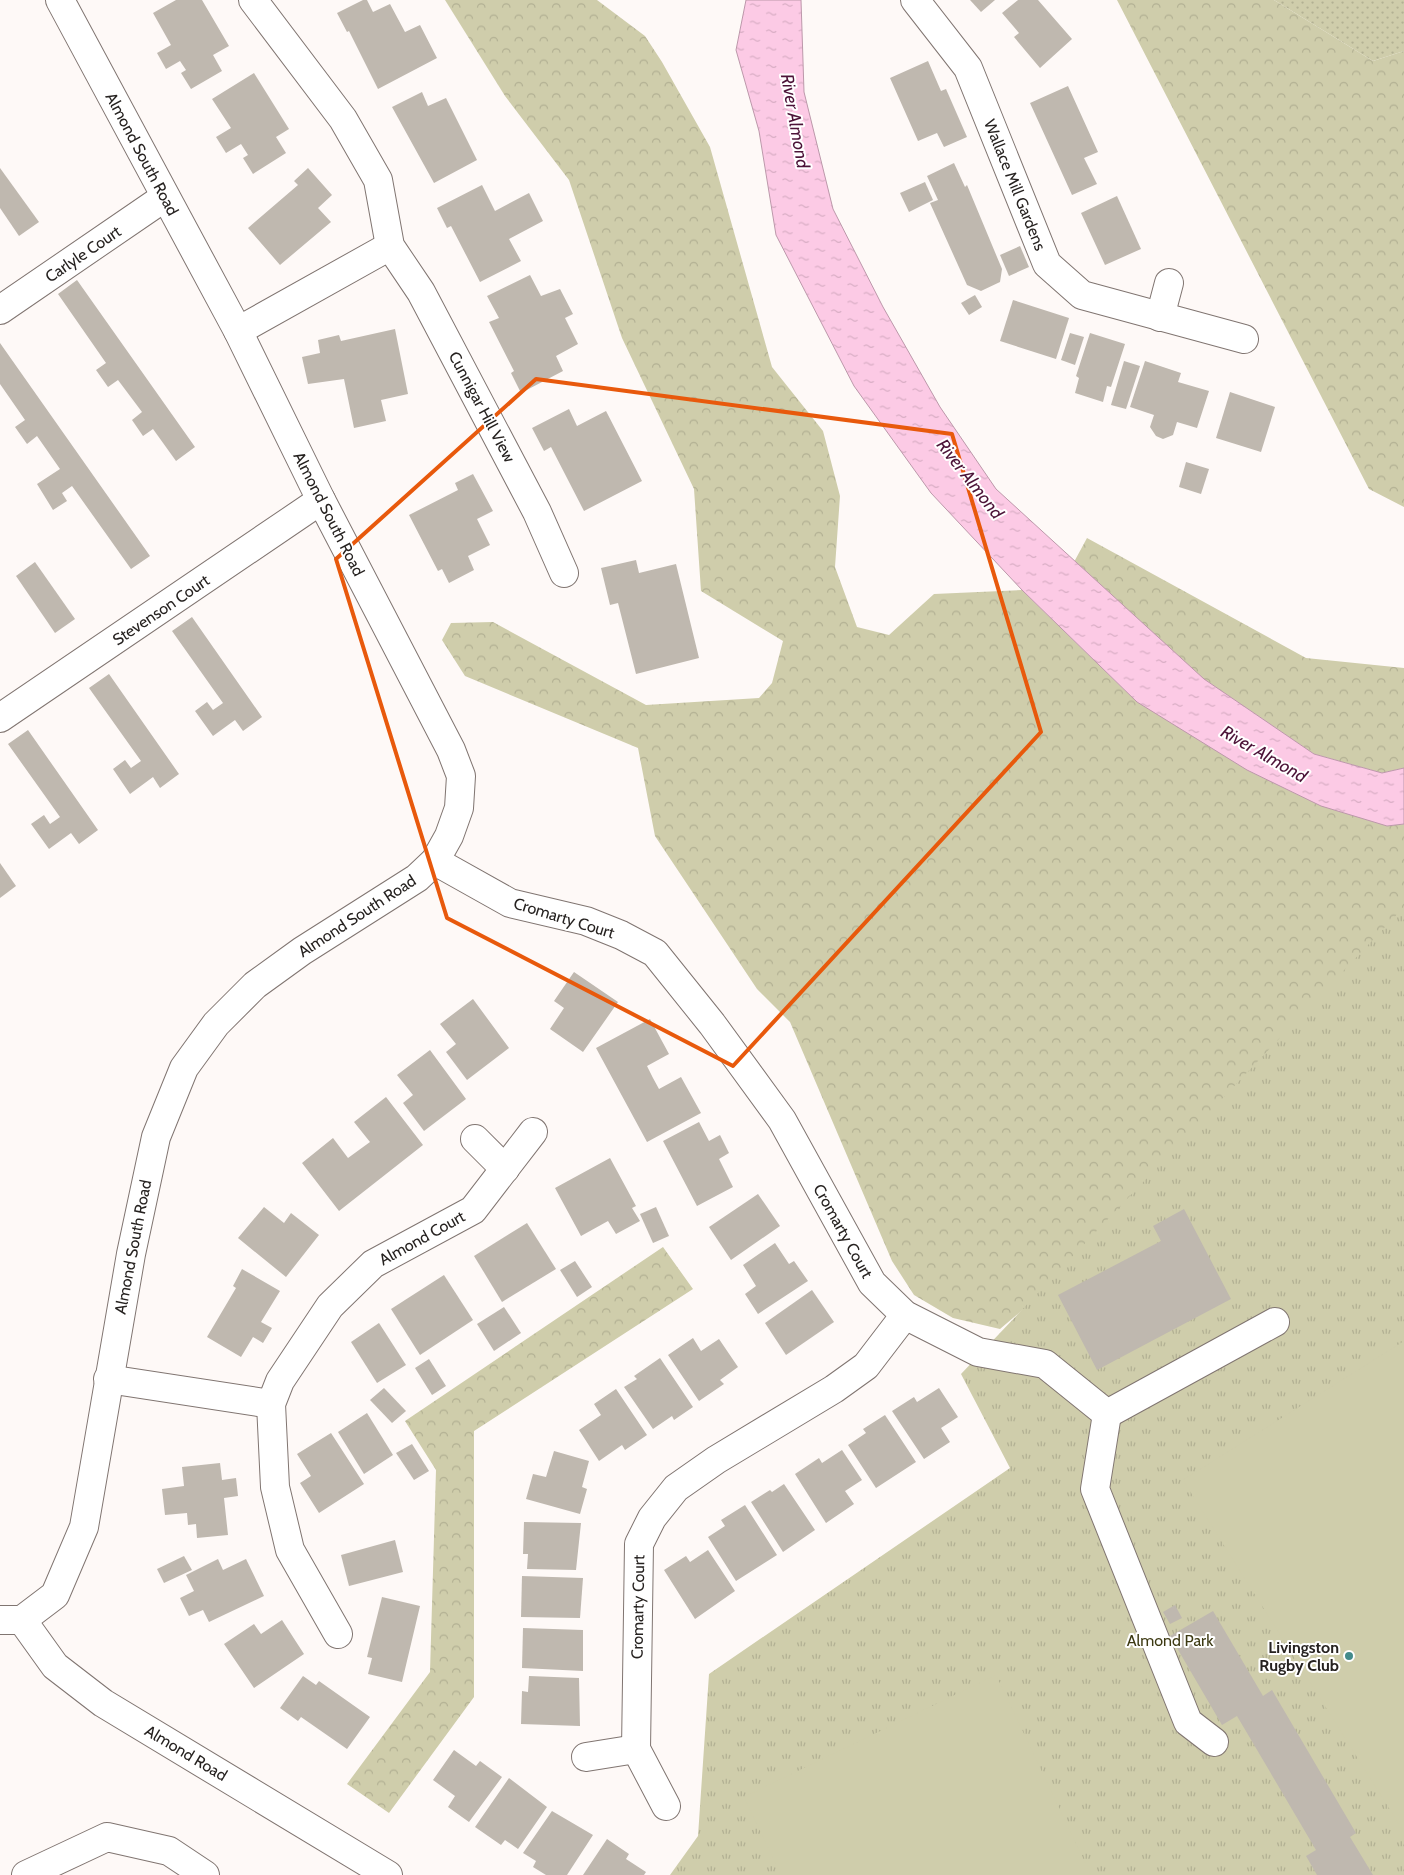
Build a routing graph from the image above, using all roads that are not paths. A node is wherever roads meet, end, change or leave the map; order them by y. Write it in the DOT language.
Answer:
graph roads {
  1 [pos="60,0"];
  2 [pos="253,0"];
  3 [pos="914,0"];
  4 [pos="165,197"];
  5 [pos="390,246"];
  6 [pos="1169,284"];
  7 [pos="0,310"];
  8 [pos="1160,317"];
  9 [pos="238,331"];
  10 [pos="1244,339"];
  11 [pos="321,500"];
  12 [pos="564,573"];
  13 [pos="0,718"];
  14 [pos="435,860"];
  15 [pos="533,1132"];
  16 [pos="475,1139"];
  17 [pos="505,1169"];
  18 [pos="905,1315"];
  19 [pos="1275,1322"];
  20 [pos="108,1378"];
  21 [pos="271,1404"];
  22 [pos="1107,1414"];
  23 [pos="11,1620"];
  24 [pos="338,1634"];
  25 [pos="1214,1742"];
  26 [pos="636,1748"];
  27 [pos="586,1757"];
  28 [pos="666,1806"];
  29 [pos="26,1875"];
  30 [pos="205,1875"];
  31 [pos="388,1875"];
  1 -- 4 [label="street, Almond South Road"];
  2 -- 5 [label="street, Cunnigar Hill View"];
  3 -- 8 [label="street, Wallace Mill Gardens"];
  4 -- 7 [label="street, Carlyle Court"];
  4 -- 9 [label="street, Almond South Road"];
  5 -- 9 [label="street"];
  5 -- 12 [label="street, Cunnigar Hill View"];
  6 -- 8 [label="street"];
  8 -- 10 [label="street, Wallace Mill Gardens"];
  9 -- 11 [label="street, Almond South Road"];
  11 -- 13 [label="street, Stevenson Court"];
  11 -- 14 [label="street, Almond South Road"];
  14 -- 18 [label="street, Cromarty Court"];
  14 -- 20 [label="street, Almond South Road"];
  15 -- 17 [label="street, Almond Court"];
  16 -- 17 [label="street"];
  17 -- 21 [label="street, Almond Court"];
  18 -- 22 [label="street"];
  18 -- 26 [label="street, Cromarty Court"];
  19 -- 22 [label="street"];
  20 -- 21 [label="street"];
  20 -- 23 [label="street, Almond South Road"];
  21 -- 24 [label="street, Almond Court"];
  22 -- 25 [label="street"];
  23 -- 31 [label="street, Almond Road"];
  26 -- 27 [label="street"];
  26 -- 28 [label="street, Cromarty Court"];
  29 -- 30 [label="street"];
}
